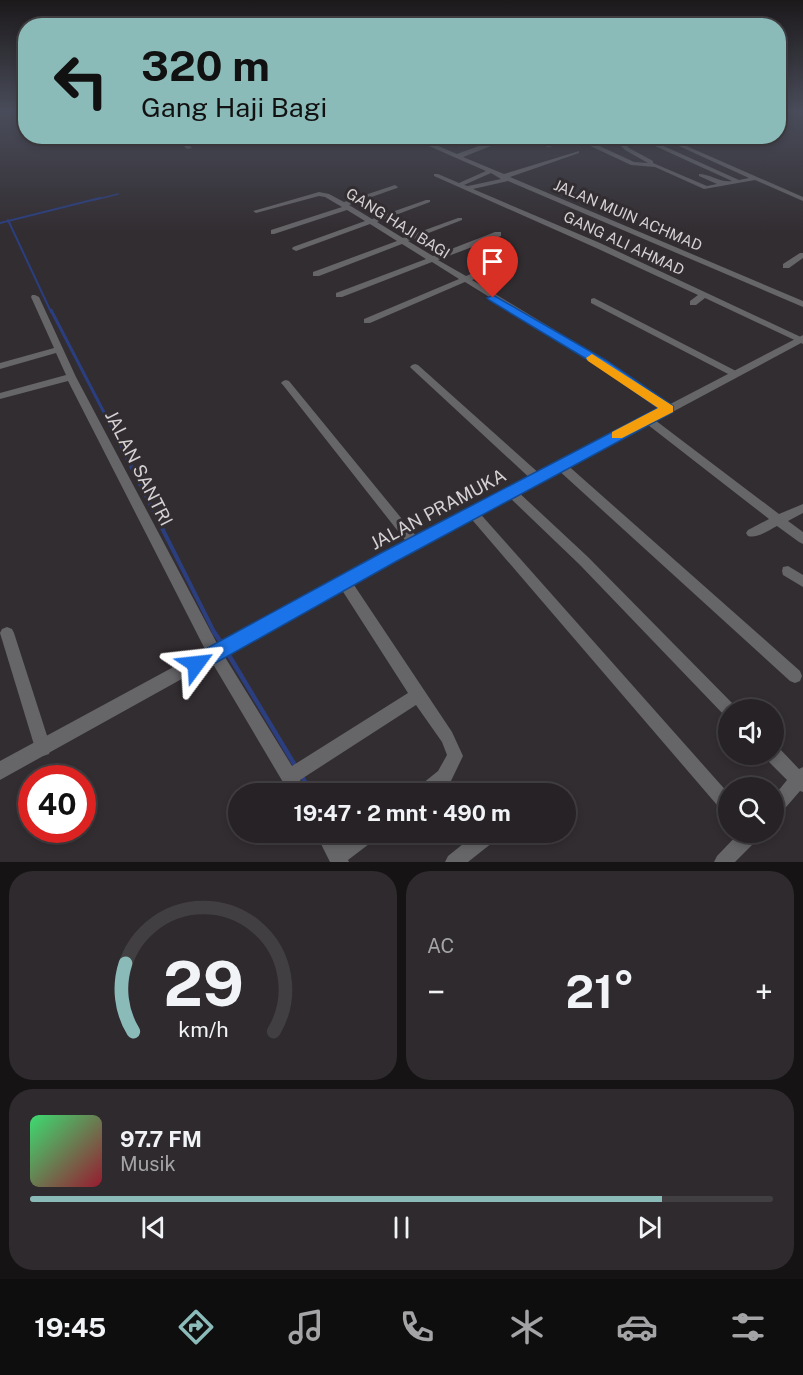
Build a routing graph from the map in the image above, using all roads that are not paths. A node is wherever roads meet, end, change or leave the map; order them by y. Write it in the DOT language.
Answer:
graph roads {
  1 [pos="443,151"];
  2 [pos="472,151"];
  3 [pos="605,151"];
  4 [pos="631,151"];
  5 [pos="671,151"];
  6 [pos="693,151"];
  7 [pos="577,152"];
  8 [pos="456,157"];
  9 [pos="654,164"];
  10 [pos="489,171"];
  11 [pos="436,175"];
  12 [pos="701,175"];
  13 [pos="505,178"];
  14 [pos="753,179"];
  15 [pos="740,182"];
  16 [pos="726,185"];
  17 [pos="462,186"];
  18 [pos="395,187"];
  19 [pos="803,199"];
  20 [pos="428,201"];
  21 [pos="345,207"];
  22 [pos="256,211"];
  23 [pos="460,219"];
  24 [pos="372,224"];
  25 [pos="274,232"];
  26 [pos="498,234"];
  27 [pos="401,241"];
  28 [pos="296,249"];
  29 [pos="803,255"];
  30 [pos="432,261"];
  31 [pos="786,266"];
  32 [pos="492,268"];
  33 [pos="316,274"];
  34 [pos="464,280"];
  35 [pos="704,295"];
  36 [pos="339,296"];
  37 [pos="35,297"];
  38 [pos="594,301"];
  39 [pos="693,303"];
  40 [pos="803,304"];
  41 [pos="366,321"];
  42 [pos="802,340"];
  43 [pos="58,350"];
  44 [pos="0,366"];
  45 [pos="415,367"];
  46 [pos="735,374"];
  47 [pos="71,377"];
  48 [pos="286,382"];
  49 [pos="2,396"];
  50 [pos="668,409"];
  51 [pos="647,419"];
  52 [pos="560,465"];
  53 [pos="537,478"];
  54 [pos="511,492"];
  55 [pos="803,508"];
  56 [pos="472,512"];
  57 [pos="779,520"];
  58 [pos="752,533"];
  59 [pos="803,539"];
  60 [pos="416,545"];
  61 [pos="788,571"];
  62 [pos="803,582"];
  63 [pos="345,583"];
  64 [pos="7,633"];
  65 [pos="215,654"];
  66 [pos="795,676"];
  67 [pos="418,694"];
  68 [pos="718,699"];
  69 [pos="43,748"];
  70 [pos="784,764"];
  71 [pos="0,771"];
  72 [pos="295,773"];
  73 [pos="801,780"];
  74 [pos="297,783"];
  75 [pos="437,783"];
  76 [pos="718,793"];
  77 [pos="784,798"];
  78 [pos="332,843"];
  79 [pos="358,843"];
  80 [pos="478,843"];
  81 [pos="743,843"];
  82 [pos="343,855"];
  83 [pos="454,862"];
  84 [pos="723,862"];
  1 -- 8 [label="street, JALAN MUIN ACHMAD"];
  2 -- 8 [label="street"];
  3 -- 9 [label="street"];
  4 -- 9 [label="street"];
  5 -- 15 [label="street"];
  6 -- 14 [label="street"];
  7 -- 13 [label="street"];
  8 -- 10 [label="street, JALAN MUIN ACHMAD"];
  9 -- 16 [label="street"];
  10 -- 13 [label="street, JALAN MUIN ACHMAD"];
  10 -- 17 [label="street"];
  11 -- 17 [label="street, GANG ALI AHMAD"];
  12 -- 16 [label="street"];
  13 -- 17 [label="street"];
  13 -- 40 [label="street, JALAN MUIN ACHMAD"];
  14 -- 15 [label="street"];
  14 -- 19 [label="street"];
  15 -- 16 [label="street"];
  17 -- 35 [label="street, GANG ALI AHMAD"];
  18 -- 21 [label="street"];
  20 -- 24 [label="street"];
  21 -- 22 [label="street, GANG HAJI BAGI"];
  21 -- 24 [label="street, GANG HAJI BAGI"];
  21 -- 25 [label="street"];
  23 -- 27 [label="street"];
  24 -- 27 [label="street, GANG HAJI BAGI"];
  24 -- 28 [label="street"];
  26 -- 30 [label="street"];
  27 -- 30 [label="street, GANG HAJI BAGI"];
  27 -- 33 [label="street"];
  29 -- 31 [label="street"];
  30 -- 34 [label="street, GANG HAJI BAGI"];
  30 -- 36 [label="street"];
  32 -- 34 [label="street"];
  34 -- 41 [label="street"];
  34 -- 50 [label="street, GANG HAJI BAGI"];
  35 -- 39 [label="street"];
  35 -- 42 [label="street, GANG ALI AHMAD"];
  37 -- 43 [label="street, JALAN SANTRI"];
  38 -- 46 [label="street"];
  42 -- 46 [label="street, JALAN PRAMUKA"];
  43 -- 44 [label="street"];
  43 -- 47 [label="street, JALAN SANTRI"];
  45 -- 53 [label="street"];
  46 -- 50 [label="street, JALAN PRAMUKA"];
  47 -- 49 [label="street"];
  47 -- 65 [label="street, JALAN SANTRI"];
  48 -- 60 [label="street"];
  50 -- 51 [label="street, JALAN PRAMUKA"];
  51 -- 52 [label="street, JALAN PRAMUKA"];
  51 -- 57 [label="street"];
  52 -- 53 [label="street, JALAN PRAMUKA"];
  52 -- 66 [label="street"];
  53 -- 54 [label="street, JALAN PRAMUKA"];
  54 -- 56 [label="street, JALAN PRAMUKA"];
  54 -- 68 [label="street"];
  55 -- 57 [label="street"];
  56 -- 60 [label="street, JALAN PRAMUKA"];
  56 -- 76 [label="street"];
  57 -- 58 [label="street"];
  57 -- 59 [label="street"];
  60 -- 63 [label="street, JALAN PRAMUKA"];
  61 -- 62 [label="street"];
  63 -- 65 [label="street, JALAN PRAMUKA"];
  63 -- 67 [label="street"];
  64 -- 69 [label="street"];
  65 -- 69 [label="street, JALAN PRAMUKA"];
  65 -- 72 [label="street, JALAN SANTRI"];
  67 -- 72 [label="street"];
  67 -- 75 [label="street"];
  69 -- 71 [label="street, JALAN PRAMUKA"];
  70 -- 73 [label="street"];
  72 -- 74 [label="street, JALAN SANTRI"];
  73 -- 77 [label="street"];
  78 -- 82 [label="street"];
  79 -- 82 [label="street"];
  80 -- 83 [label="street"];
  81 -- 84 [label="street"];
}
